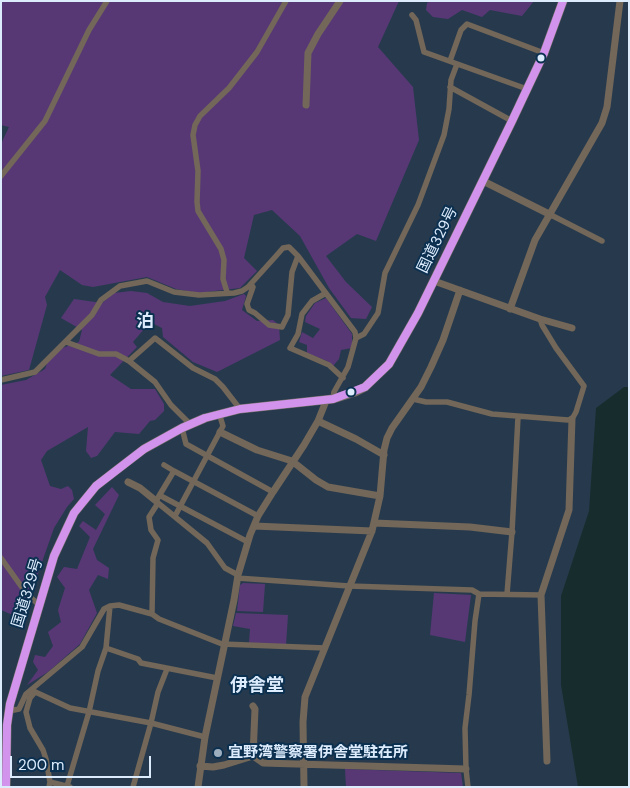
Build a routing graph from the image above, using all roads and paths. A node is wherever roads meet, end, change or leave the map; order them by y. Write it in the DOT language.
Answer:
graph roads {
  1 [pos="107,1"];
  2 [pos="286,1"];
  3 [pos="340,1"];
  4 [pos="563,1"];
  5 [pos="620,1"];
  6 [pos="412,15"];
  7 [pos="544,53"];
  8 [pos="450,61"];
  9 [pos="457,64"];
  10 [pos="450,87"];
  11 [pos="527,89"];
  12 [pos="306,105"];
  13 [pos="512,121"];
  14 [pos="1,176"];
  15 [pos="482,181"];
  16 [pos="551,215"];
  17 [pos="602,241"];
  18 [pos="298,256"];
  19 [pos="434,281"];
  20 [pos="251,284"];
  21 [pos="460,290"];
  22 [pos="227,292"];
  23 [pos="326,293"];
  24 [pos="510,308"];
  25 [pos="540,319"];
  26 [pos="569,328"];
  27 [pos="356,338"];
  28 [pos="66,342"];
  29 [pos="129,361"];
  30 [pos="342,378"];
  31 [pos="1,380"];
  32 [pos="413,399"];
  33 [pos="329,400"];
  34 [pos="240,409"];
  35 [pos="219,413"];
  36 [pos="518,417"];
  37 [pos="572,419"];
  38 [pos="318,421"];
  39 [pos="186,426"];
  40 [pos="220,432"];
  41 [pos="384,455"];
  42 [pos="208,456"];
  43 [pos="293,462"];
  44 [pos="164,465"];
  45 [pos="174,471"];
  46 [pos="194,481"];
  47 [pos="128,482"];
  48 [pos="273,492"];
  49 [pos="380,496"];
  50 [pos="158,500"];
  51 [pos="180,506"];
  52 [pos="174,516"];
  53 [pos="258,516"];
  54 [pos="254,526"];
  55 [pos="373,527"];
  56 [pos="512,532"];
  57 [pos="248,542"];
  58 [pos="1,558"];
  59 [pos="238,576"];
  60 [pos="349,586"];
  61 [pos="480,594"];
  62 [pos="507,594"];
  63 [pos="542,595"];
  64 [pos="38,605"];
  65 [pos="110,606"];
  66 [pos="152,614"];
  67 [pos="224,644"];
  68 [pos="106,648"];
  69 [pos="325,648"];
  70 [pos="167,669"];
  71 [pos="217,678"];
  72 [pos="33,691"];
  73 [pos="253,706"];
  74 [pos="9,711"];
  75 [pos="88,712"];
  76 [pos="151,723"];
  77 [pos="205,737"];
  78 [pos="253,756"];
  79 [pos="547,761"];
  80 [pos="304,763"];
  81 [pos="200,766"];
  82 [pos="466,769"];
  83 [pos="49,784"];
  84 [pos="68,786"];
  85 [pos="6,787"];
  86 [pos="132,787"];
  87 [pos="198,787"];
  88 [pos="304,787"];
  89 [pos="468,787"];
  1 -- 14 [label="street"];
  2 -- 22 [label="street"];
  3 -- 12 [label="street"];
  4 -- 7 [label="highway, 国道329号"];
  5 -- 16 [label="street"];
  6 -- 8 [label="street"];
  7 -- 8 [label="street"];
  7 -- 11 [label="highway, 国道329号"];
  8 -- 9 [label="street"];
  9 -- 10 [label="street"];
  9 -- 11 [label="street"];
  10 -- 13 [label="street"];
  10 -- 27 [label="street"];
  11 -- 13 [label="highway, 国道329号"];
  13 -- 15 [label="highway, 国道329号"];
  15 -- 16 [label="street"];
  15 -- 19 [label="highway, 国道329号"];
  16 -- 17 [label="street"];
  16 -- 24 [label="street"];
  18 -- 20 [label="street"];
  18 -- 20 [label="street"];
  18 -- 23 [label="street"];
  19 -- 21 [label="street"];
  19 -- 33 [label="highway, 国道329号"];
  20 -- 22 [label="street"];
  21 -- 24 [label="street"];
  21 -- 32 [label="street"];
  22 -- 28 [label="street"];
  23 -- 27 [label="street"];
  23 -- 30 [label="street"];
  24 -- 25 [label="street"];
  25 -- 26 [label="street"];
  25 -- 37 [label="street"];
  27 -- 30 [label="street"];
  28 -- 29 [label="street"];
  28 -- 31 [label="street"];
  29 -- 34 [label="street"];
  29 -- 39 [label="street"];
  30 -- 33 [label="street"];
  32 -- 36 [label="street"];
  32 -- 41 [label="street"];
  33 -- 34 [label="highway, 国道329号"];
  33 -- 38 [label="street"];
  34 -- 35 [label="highway, 国道329号"];
  35 -- 39 [label="highway, 国道329号"];
  35 -- 40 [label="street"];
  36 -- 37 [label="street"];
  36 -- 56 [label="street"];
  37 -- 63 [label="street"];
  38 -- 41 [label="street"];
  38 -- 43 [label="street"];
  39 -- 42 [label="street"];
  39 -- 64 [label="highway, 国道329号"];
  40 -- 42 [label="street"];
  40 -- 43 [label="street"];
  41 -- 49 [label="street"];
  42 -- 46 [label="street"];
  42 -- 48 [label="street"];
  43 -- 48 [label="street"];
  43 -- 49 [label="street"];
  44 -- 45 [label="street"];
  45 -- 46 [label="street"];
  45 -- 50 [label="street"];
  46 -- 51 [label="street"];
  46 -- 53 [label="street"];
  47 -- 50 [label="street"];
  48 -- 53 [label="street"];
  49 -- 55 [label="street"];
  50 -- 51 [label="street"];
  50 -- 52 [label="street"];
  50 -- 66 [label="street"];
  51 -- 52 [label="street"];
  51 -- 57 [label="street"];
  52 -- 59 [label="street"];
  53 -- 54 [label="street"];
  54 -- 55 [label="street"];
  54 -- 57 [label="street"];
  55 -- 56 [label="street"];
  55 -- 60 [label="street"];
  56 -- 62 [label="street"];
  57 -- 59 [label="street"];
  58 -- 64 [label="street"];
  59 -- 60 [label="street"];
  59 -- 67 [label="street"];
  60 -- 61 [label="street"];
  60 -- 69 [label="street"];
  61 -- 62 [label="street"];
  61 -- 82 [label="street"];
  62 -- 63 [label="street"];
  63 -- 79 [label="street"];
  64 -- 74 [label="highway, 国道329号"];
  65 -- 66 [label="street"];
  65 -- 68 [label="street"];
  65 -- 72 [label="street"];
  66 -- 67 [label="street"];
  67 -- 69 [label="street"];
  67 -- 71 [label="street"];
  68 -- 70 [label="street"];
  68 -- 75 [label="street"];
  69 -- 80 [label="street"];
  70 -- 71 [label="street"];
  70 -- 76 [label="street"];
  71 -- 77 [label="street"];
  72 -- 74 [label="street"];
  72 -- 75 [label="street"];
  72 -- 83 [label="street"];
  73 -- 78 [label="street"];
  74 -- 85 [label="highway, 国道329号"];
  75 -- 76 [label="street"];
  75 -- 84 [label="street"];
  76 -- 77 [label="street"];
  76 -- 86 [label="street"];
  77 -- 81 [label="street"];
  78 -- 80 [label="street"];
  78 -- 81 [label="street"];
  80 -- 82 [label="street"];
  80 -- 88 [label="street"];
  81 -- 87 [label="street"];
  82 -- 89 [label="street"];
  83 -- 84 [label="street"];
}
